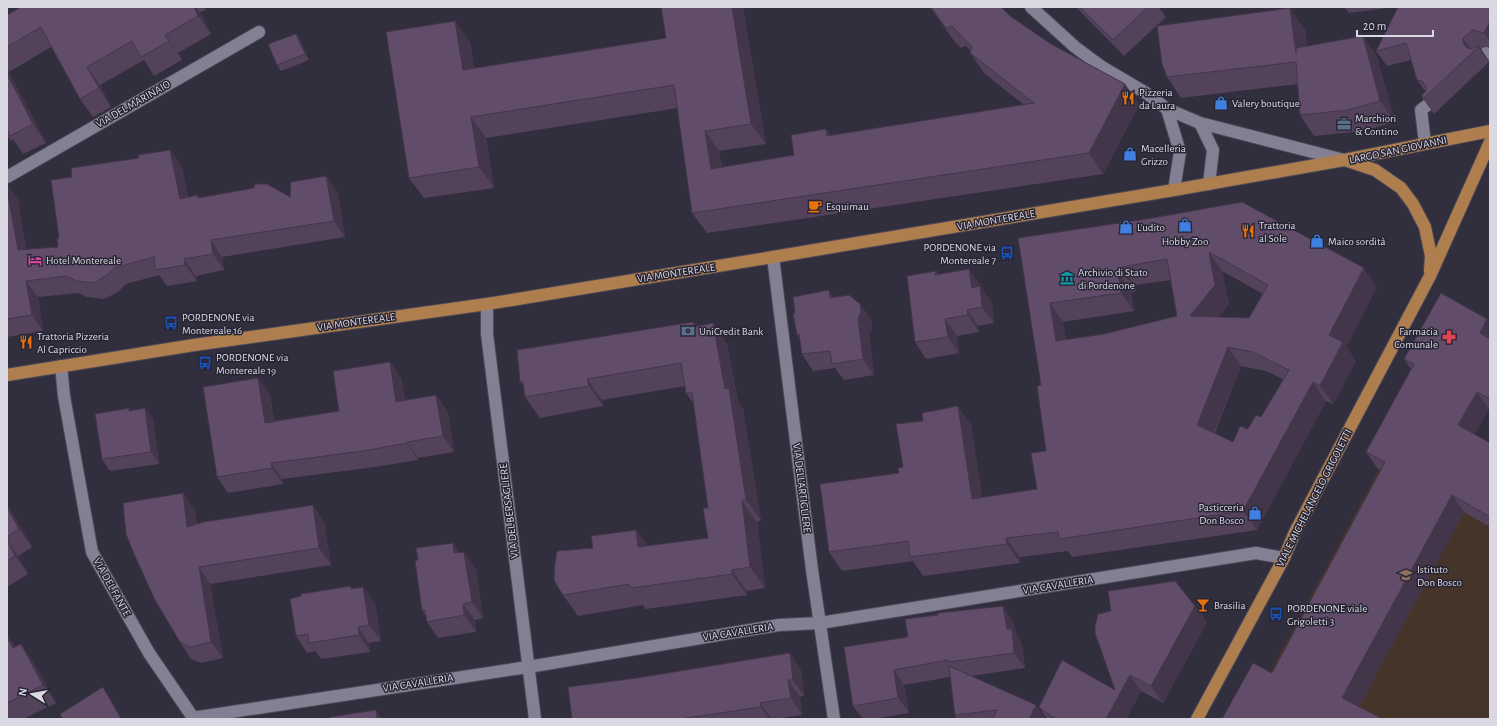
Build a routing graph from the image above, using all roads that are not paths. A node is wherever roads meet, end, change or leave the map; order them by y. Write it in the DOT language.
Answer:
graph roads {
  1 [pos="1031,7"];
  2 [pos="259,32"];
  3 [pos="1430,103"];
  4 [pos="1167,109"];
  5 [pos="1200,123"];
  6 [pos="1490,131"];
  7 [pos="1490,142"];
  8 [pos="1426,144"];
  9 [pos="1344,160"];
  10 [pos="7,177"];
  11 [pos="1209,184"];
  12 [pos="1174,190"];
  13 [pos="773,257"];
  14 [pos="1430,276"];
  15 [pos="487,304"];
  16 [pos="61,366"];
  17 [pos="7,375"];
  18 [pos="1284,558"];
  19 [pos="820,623"];
  20 [pos="528,667"];
  21 [pos="193,718"];
  22 [pos="535,719"];
  23 [pos="834,719"];
  24 [pos="1197,719"];
  1 -- 4 [label="street"];
  2 -- 10 [label="street, VIA DEL MARINAIO"];
  3 -- 8 [label="street"];
  4 -- 5 [label="street"];
  4 -- 12 [label="street"];
  5 -- 9 [label="street"];
  5 -- 11 [label="street"];
  6 -- 8 [label="main road, LARGO SAN GIOVANNI"];
  7 -- 14 [label="main road"];
  8 -- 9 [label="main road, LARGO SAN GIOVANNI"];
  9 -- 11 [label="main road, VIA MONTEREALE"];
  9 -- 14 [label="main road, LARGO SAN GIOVANNI"];
  11 -- 12 [label="main road, VIA MONTEREALE"];
  12 -- 13 [label="main road, VIA MONTEREALE"];
  13 -- 15 [label="main road, VIA MONTEREALE"];
  13 -- 19 [label="street, VIA DELL'ARTIGLIERE"];
  14 -- 18 [label="main road, VIALE MICHELANGELO GRIGOLETTI"];
  15 -- 16 [label="main road, VIA MONTEREALE"];
  15 -- 20 [label="street, VIA DEL BERSAGLIERE"];
  16 -- 17 [label="main road, VIA MONTEREALE"];
  16 -- 21 [label="street, VIA DEL FANTE"];
  18 -- 19 [label="street, VIA CAVALLERIA"];
  18 -- 24 [label="main road, VIALE MICHELANGELO GRIGOLETTI"];
  19 -- 20 [label="street, VIA CAVALLERIA"];
  19 -- 23 [label="street, VIA DELL'ARTIGLIERE"];
  20 -- 21 [label="street, VIA CAVALLERIA"];
  20 -- 22 [label="street, VIA DEL BERSAGLIERE"];
}
